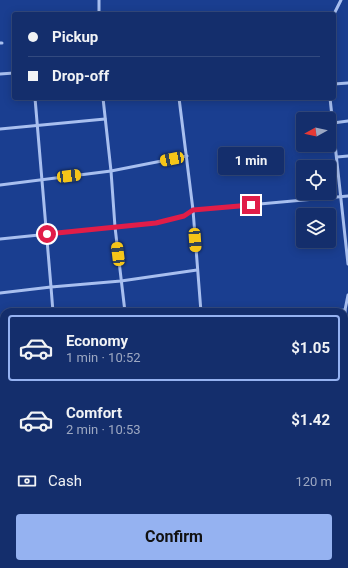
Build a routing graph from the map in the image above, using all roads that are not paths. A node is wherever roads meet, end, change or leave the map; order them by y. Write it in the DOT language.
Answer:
graph roads {
  1 [pos="99,0"];
  2 [pos="341,0"];
  3 [pos="99,12"];
  4 [pos="335,12"];
  5 [pos="12,73"];
  6 [pos="0,74"];
  7 [pos="348,82"];
  8 [pos="336,84"];
  9 [pos="35,100"];
  10 [pos="103,100"];
  11 [pos="179,100"];
  12 [pos="330,100"];
  13 [pos="332,112"];
  14 [pos="105,120"];
  15 [pos="348,121"];
  16 [pos="336,123"];
  17 [pos="37,126"];
  18 [pos="0,129"];
  19 [pos="336,148"];
  20 [pos="187,156"];
  21 [pos="348,156"];
  22 [pos="337,157"];
  23 [pos="111,171"];
  24 [pos="41,180"];
  25 [pos="0,185"];
  26 [pos="348,196"];
  27 [pos="339,197"];
  28 [pos="193,210"];
  29 [pos="115,227"];
  30 [pos="47,234"];
  31 [pos="0,239"];
  32 [pos="348,264"];
  33 [pos="197,270"];
  34 [pos="121,281"];
  35 [pos="51,287"];
  36 [pos="0,293"];
  37 [pos="348,295"];
  38 [pos="53,308"];
  39 [pos="124,308"];
  40 [pos="201,308"];
  41 [pos="345,308"];
  1 -- 3 [label="lane"];
  2 -- 4 [label="lane"];
  5 -- 6 [label="lane"];
  7 -- 8 [label="lane"];
  9 -- 17 [label="lane"];
  10 -- 14 [label="lane"];
  11 -- 20 [label="lane"];
  12 -- 13 [label="lane"];
  14 -- 17 [label="lane"];
  14 -- 23 [label="lane"];
  15 -- 16 [label="lane"];
  17 -- 18 [label="lane"];
  17 -- 24 [label="lane"];
  19 -- 22 [label="lane"];
  20 -- 23 [label="lane"];
  20 -- 28 [label="lane"];
  21 -- 22 [label="lane"];
  22 -- 27 [label="lane"];
  23 -- 24 [label="lane"];
  23 -- 29 [label="lane"];
  24 -- 25 [label="lane"];
  24 -- 30 [label="lane"];
  26 -- 27 [label="lane"];
  27 -- 28 [label="lane"];
  27 -- 32 [label="lane"];
  28 -- 29 [label="lane"];
  28 -- 33 [label="lane"];
  29 -- 30 [label="lane"];
  29 -- 34 [label="lane"];
  30 -- 31 [label="lane"];
  30 -- 35 [label="lane"];
  33 -- 34 [label="lane"];
  33 -- 40 [label="lane"];
  34 -- 35 [label="lane"];
  34 -- 39 [label="lane"];
  35 -- 36 [label="lane"];
  35 -- 38 [label="lane"];
  37 -- 41 [label="lane"];
}
